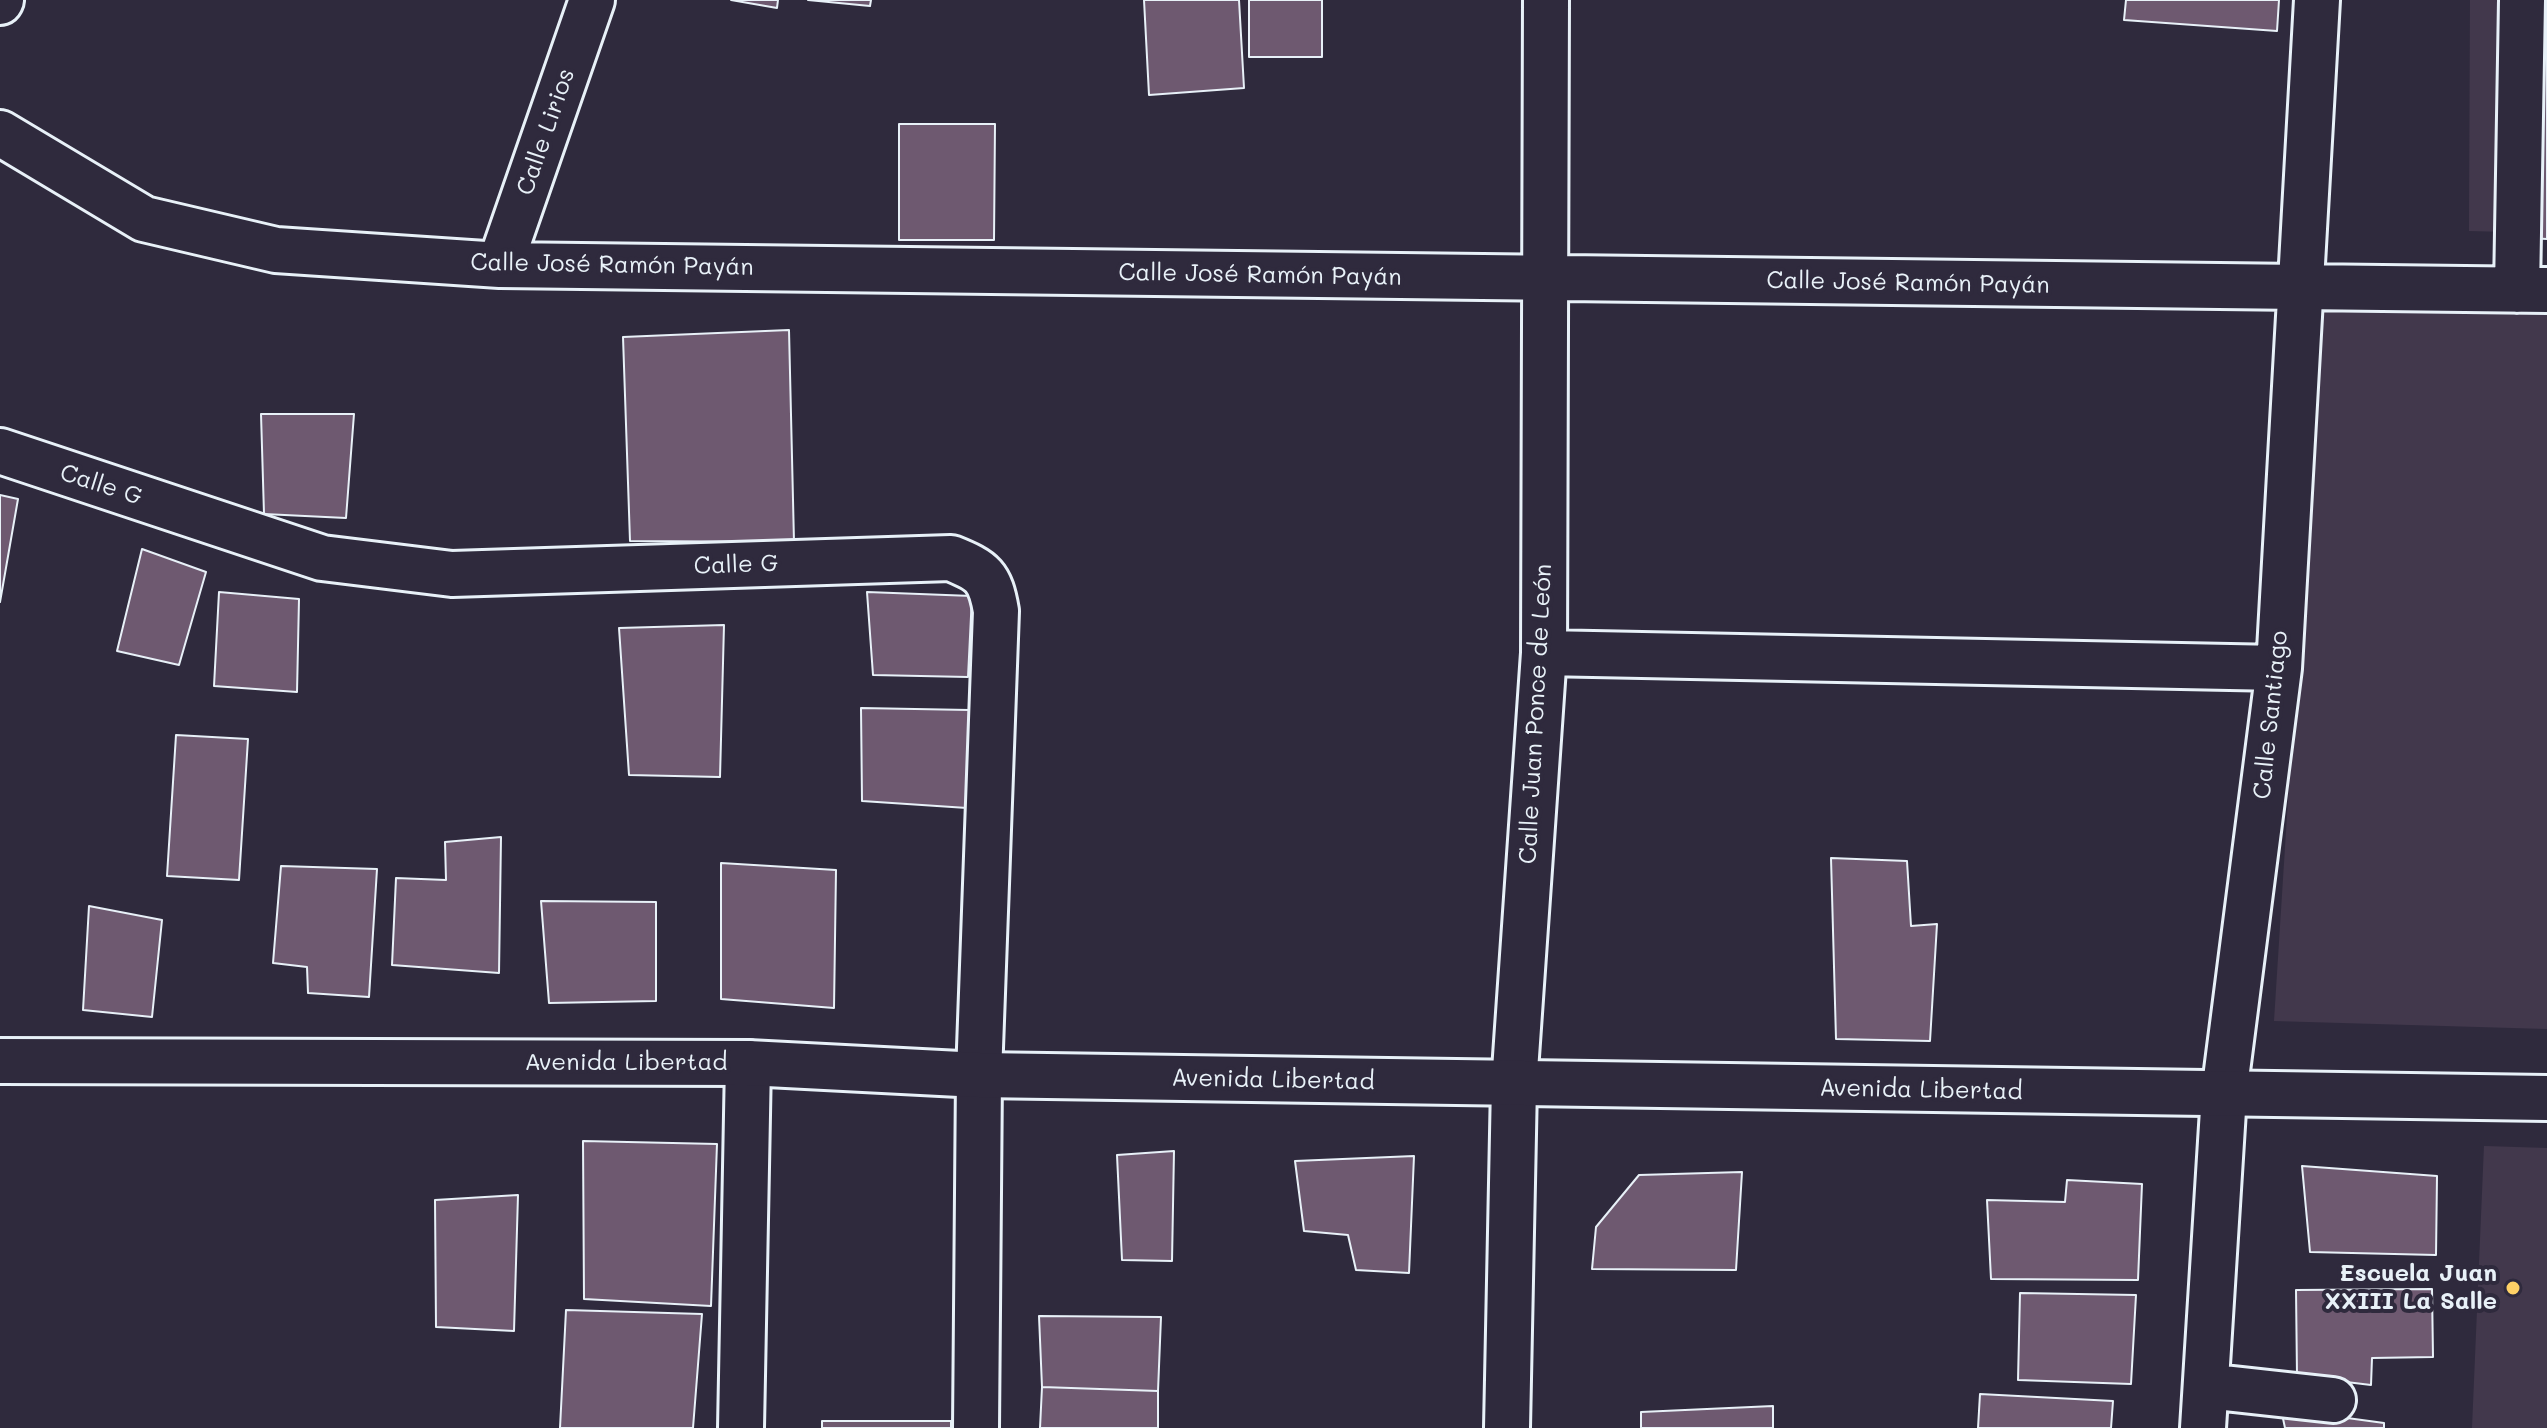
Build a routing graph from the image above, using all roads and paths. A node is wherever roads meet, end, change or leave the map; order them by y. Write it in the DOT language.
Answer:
graph roads {
  1 [pos="592,0"];
  2 [pos="1546,0"];
  3 [pos="2317,0"];
  4 [pos="2522,0"];
  5 [pos="0,133"];
  6 [pos="500,265"];
  7 [pos="1545,279"];
  8 [pos="2301,287"];
  9 [pos="2532,290"];
  10 [pos="0,451"];
  11 [pos="1544,653"];
  12 [pos="2279,668"];
  13 [pos="0,1061"];
  14 [pos="748,1063"];
  15 [pos="979,1075"];
  16 [pos="1514,1085"];
  17 [pos="2224,1094"];
  18 [pos="2547,1098"];
  19 [pos="2333,1400"];
  20 [pos="2205,1407"];
  21 [pos="741,1428"];
  22 [pos="976,1428"];
  23 [pos="1507,1428"];
  1 -- 6 [label="street, Calle Lirios"];
  2 -- 7 [label="street, Calle Juan Ponce de León"];
  3 -- 8 [label="street, Calle Santiago"];
  4 -- 9 [label="street"];
  5 -- 6 [label="street, Calle José Ramón Payán"];
  6 -- 7 [label="street, Calle José Ramón Payán"];
  7 -- 8 [label="street, Calle José Ramón Payán"];
  7 -- 11 [label="street, Calle Juan Ponce de León"];
  8 -- 9 [label="street, Calle José Ramón Payán"];
  8 -- 12 [label="street, Calle Santiago"];
  10 -- 15 [label="street, Calle G"];
  11 -- 12 [label="street"];
  11 -- 16 [label="street, Calle Juan Ponce de León"];
  12 -- 17 [label="street, Calle Santiago"];
  13 -- 14 [label="street, Avenida Libertad"];
  14 -- 15 [label="street, Avenida Libertad"];
  14 -- 21 [label="street"];
  15 -- 16 [label="street, Avenida Libertad"];
  15 -- 22 [label="street, Calle G"];
  16 -- 17 [label="street, Avenida Libertad"];
  16 -- 23 [label="street, Calle Juan Ponce de León"];
  17 -- 18 [label="street, Avenida Libertad"];
  17 -- 20 [label="street, Calle Santiago"];
  19 -- 20 [label="street"];
}
